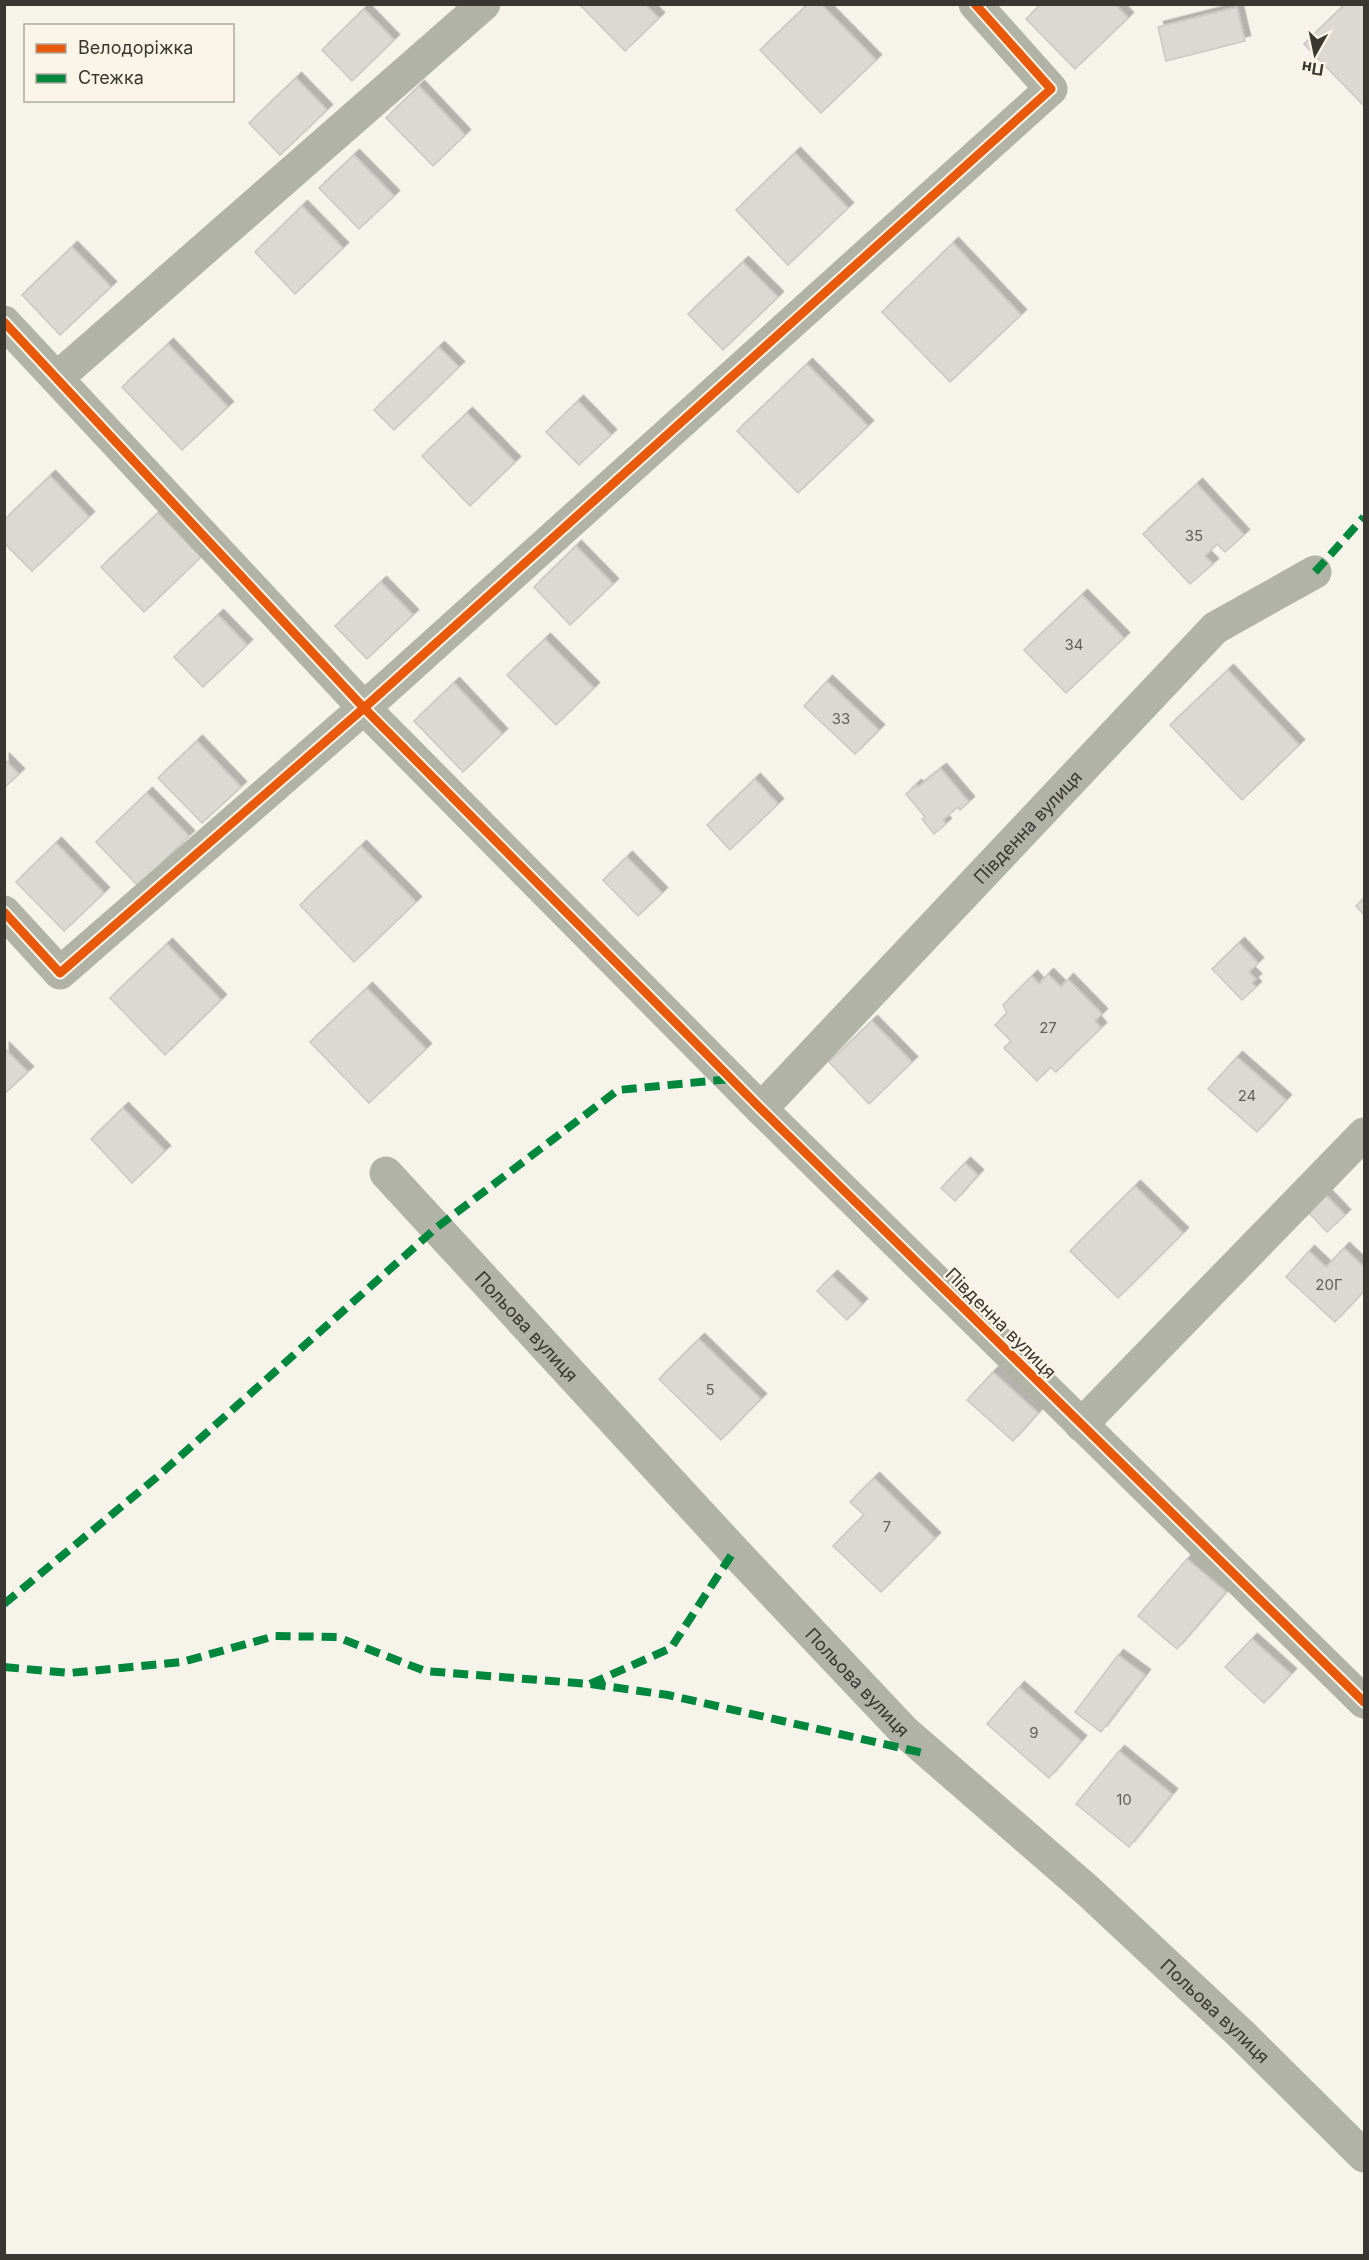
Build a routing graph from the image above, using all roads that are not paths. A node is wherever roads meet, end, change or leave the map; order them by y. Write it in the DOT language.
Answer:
graph roads {
  1 [pos="484,4"];
  2 [pos="975,4"];
  3 [pos="4,322"];
  4 [pos="57,378"];
  5 [pos="1315,572"];
  6 [pos="364,708"];
  7 [pos="4,912"];
  8 [pos="760,1109"];
  9 [pos="1365,1134"];
  10 [pos="386,1173"];
  11 [pos="1081,1425"];
  12 [pos="1365,1702"];
  13 [pos="1365,2156"];
  1 -- 4 [label="street"];
  2 -- 6 [label="street"];
  3 -- 4 [label="street, Південна вулиця"];
  4 -- 6 [label="street, Південна вулиця"];
  5 -- 8 [label="street, Південна вулиця"];
  6 -- 7 [label="street"];
  6 -- 8 [label="street, Південна вулиця"];
  8 -- 11 [label="street, Південна вулиця"];
  9 -- 11 [label="street"];
  10 -- 13 [label="street, Польова вулиця"];
  11 -- 12 [label="street, Південна вулиця"];
}
